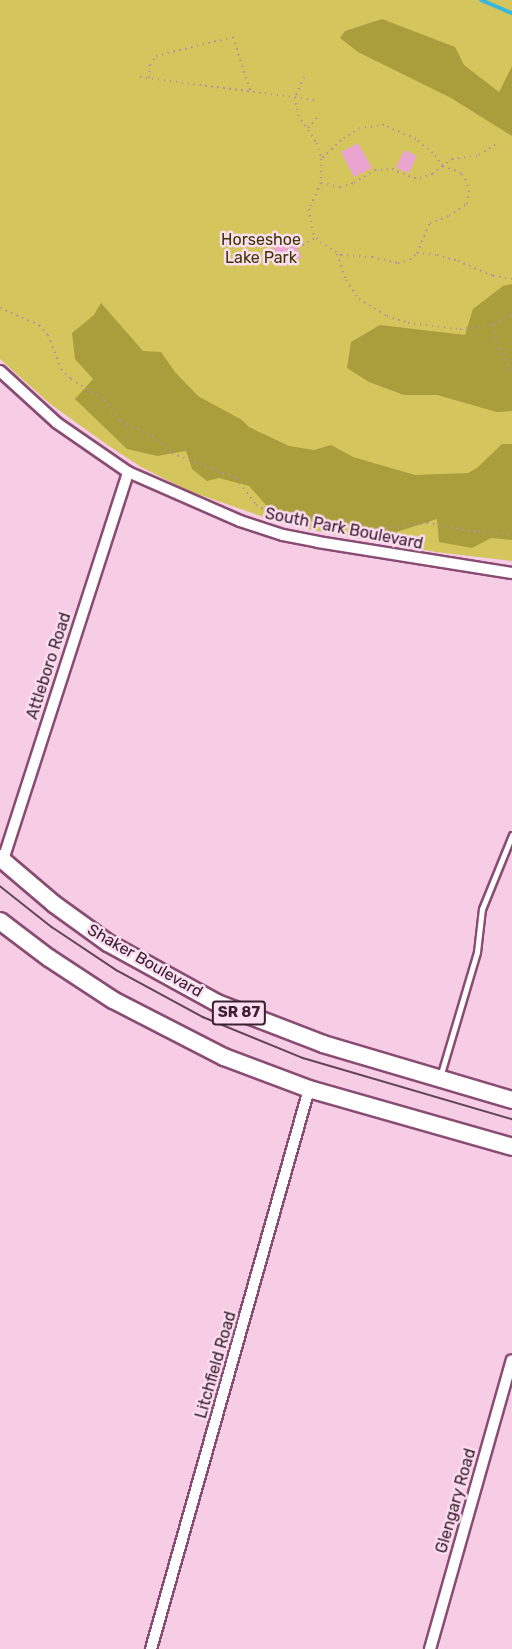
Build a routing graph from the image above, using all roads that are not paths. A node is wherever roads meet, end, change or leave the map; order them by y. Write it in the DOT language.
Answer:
graph roads {
  1 [pos="0,371"];
  2 [pos="128,472"];
  3 [pos="512,573"];
  4 [pos="512,835"];
  5 [pos="1,862"];
  6 [pos="0,921"];
  7 [pos="439,1079"];
  8 [pos="309,1089"];
  9 [pos="512,1100"];
  10 [pos="512,1147"];
  11 [pos="512,1360"];
  12 [pos="151,1649"];
  13 [pos="430,1649"];
  1 -- 2 [label="street, South Park Boulevard"];
  2 -- 3 [label="street, South Park Boulevard"];
  2 -- 5 [label="street, Attleboro Road"];
  4 -- 7 [label="lane"];
  5 -- 7 [label="main road, Shaker Boulevard / SR 87"];
  6 -- 8 [label="main road, SR 87"];
  7 -- 9 [label="main road, Shaker Boulevard / SR 87"];
  8 -- 10 [label="main road, SR 87"];
  8 -- 12 [label="street, Litchfield Road"];
  11 -- 13 [label="street, Glengary Road"];
}
